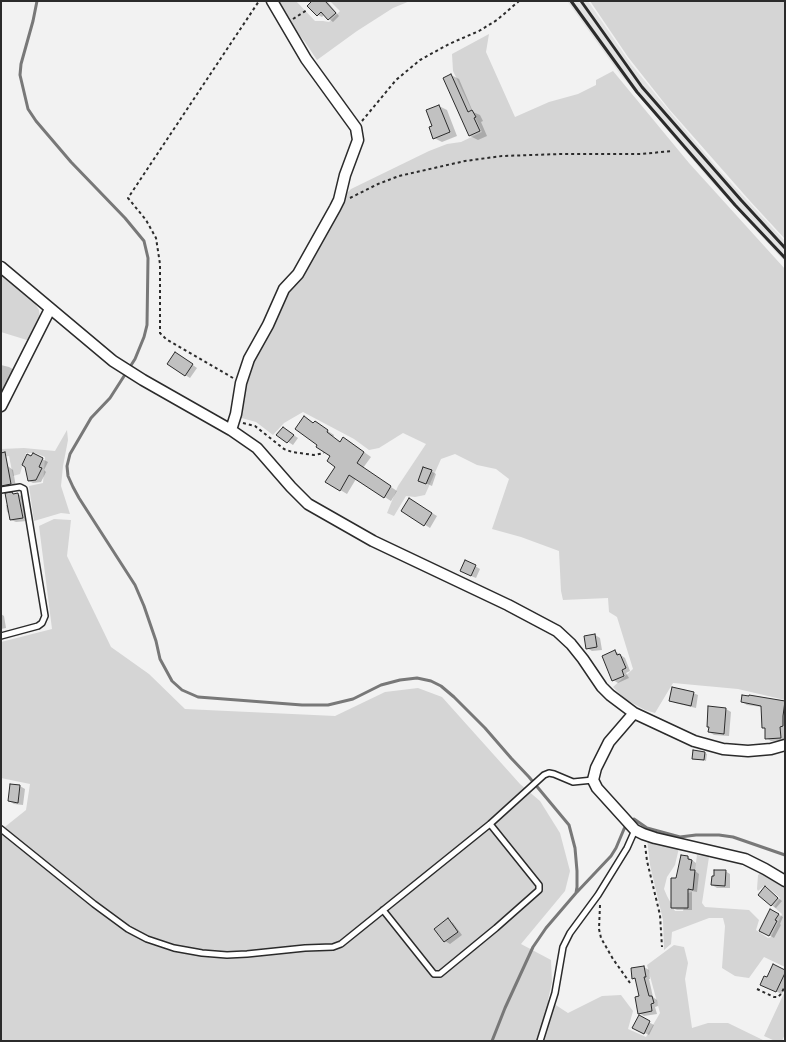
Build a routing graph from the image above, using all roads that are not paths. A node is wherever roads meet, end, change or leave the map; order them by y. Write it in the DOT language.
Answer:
graph roads {
  1 [pos="272,1"];
  2 [pos="1,267"];
  3 [pos="50,309"];
  4 [pos="1,406"];
  5 [pos="232,425"];
  6 [pos="1,490"];
  7 [pos="1,636"];
  8 [pos="634,713"];
  9 [pos="785,746"];
  10 [pos="593,780"];
  11 [pos="490,824"];
  12 [pos="1,829"];
  13 [pos="635,830"];
  14 [pos="785,881"];
  15 [pos="383,910"];
  16 [pos="540,1041"];
  1 -- 5 [label="street"];
  2 -- 3 [label="street"];
  3 -- 4 [label="street"];
  3 -- 5 [label="street"];
  5 -- 8 [label="street"];
  6 -- 7 [label="lane"];
  8 -- 9 [label="street"];
  8 -- 10 [label="street"];
  10 -- 11 [label="lane"];
  10 -- 13 [label="street"];
  11 -- 15 [label="lane"];
  11 -- 15 [label="lane"];
  12 -- 15 [label="lane"];
  13 -- 14 [label="street"];
  13 -- 16 [label="lane"];
}
